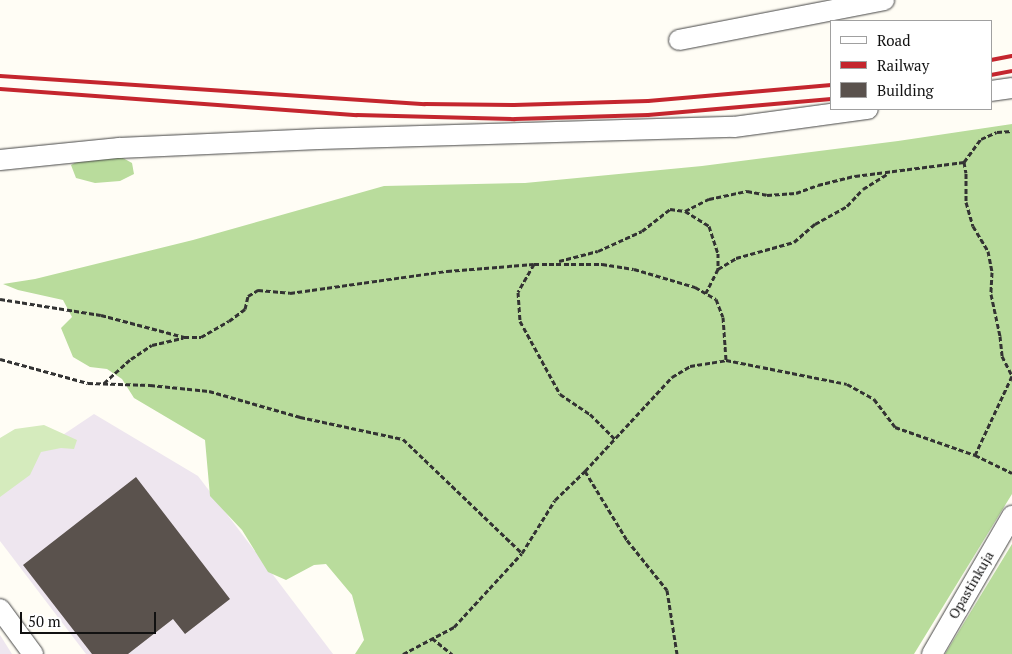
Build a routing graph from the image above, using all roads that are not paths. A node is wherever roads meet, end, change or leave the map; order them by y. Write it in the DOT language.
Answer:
graph roads {
  1 [pos="884,0"];
  2 [pos="679,40"];
  3 [pos="1012,88"];
  4 [pos="992,91"];
  5 [pos="861,110"];
  6 [pos="0,160"];
  7 [pos="1012,516"];
  8 [pos="0,610"];
  9 [pos="33,654"];
  10 [pos="932,654"];
  1 -- 2 [label="street"];
  3 -- 4 [label="street"];
  5 -- 6 [label="street"];
  7 -- 10 [label="street, Opastinkuja"];
  8 -- 9 [label="street"];
}
